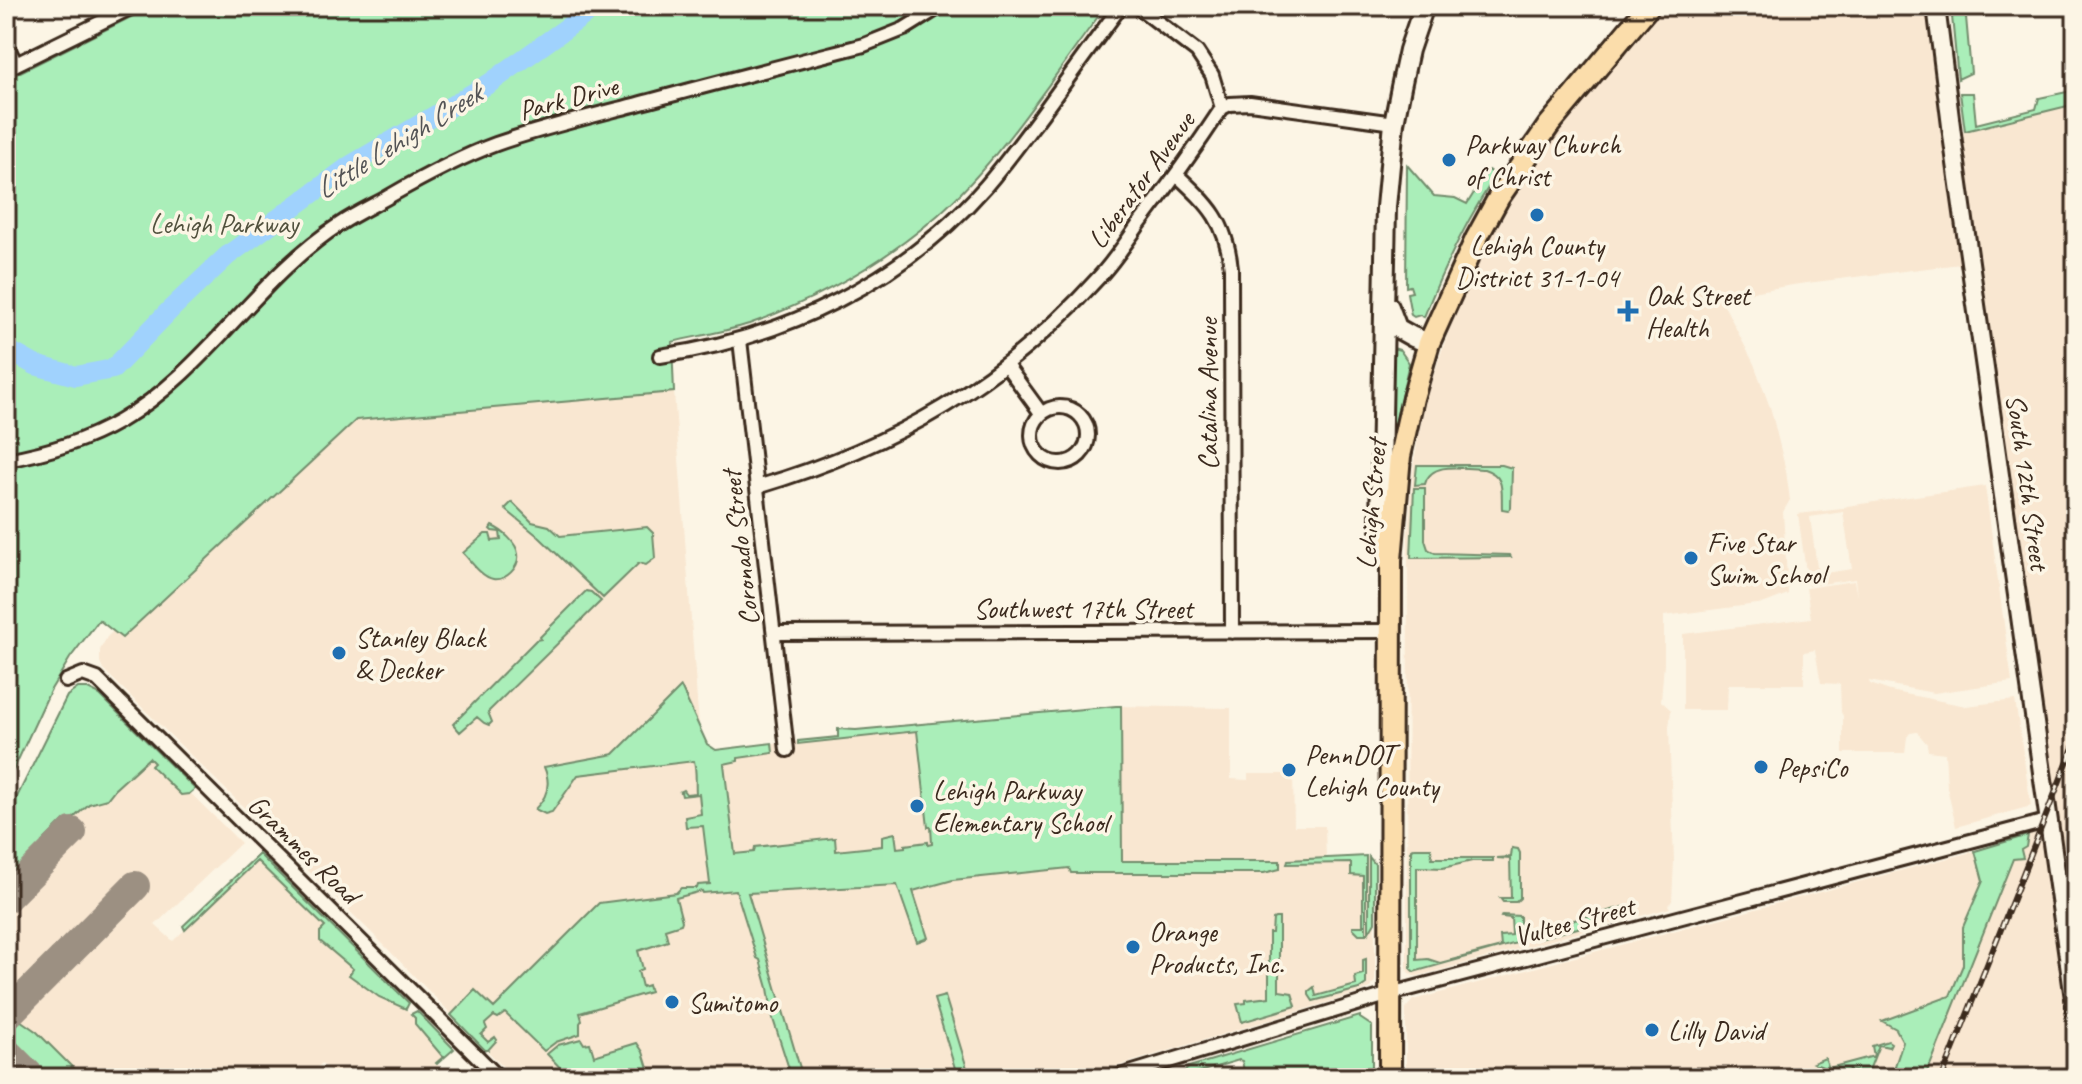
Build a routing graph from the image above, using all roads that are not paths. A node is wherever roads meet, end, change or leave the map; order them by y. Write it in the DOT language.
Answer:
graph roads {
  1 [pos="134,6"];
  2 [pos="941,6"];
  3 [pos="1121,6"];
  4 [pos="1137,6"];
  5 [pos="1424,6"];
  6 [pos="1649,6"];
  7 [pos="1936,6"];
  8 [pos="6,44"];
  9 [pos="11,66"];
  10 [pos="1222,108"];
  11 [pos="1394,123"];
  12 [pos="1177,175"];
  13 [pos="1385,272"];
  14 [pos="740,340"];
  15 [pos="1429,343"];
  16 [pos="660,356"];
  17 [pos="1006,365"];
  18 [pos="1041,413"];
  19 [pos="6,460"];
  20 [pos="757,487"];
  21 [pos="1391,560"];
  22 [pos="1391,631"];
  23 [pos="1232,632"];
  24 [pos="774,633"];
  25 [pos="66,681"];
  26 [pos="787,750"];
  27 [pos="2050,820"];
  28 [pos="1390,994"];
  29 [pos="2076,1013"];
  30 [pos="499,1078"];
  31 [pos="1113,1078"];
  32 [pos="1390,1078"];
  1 -- 9 [label="street"];
  2 -- 19 [label="street, Park Drive"];
  3 -- 14 [label="street"];
  4 -- 10 [label="street"];
  5 -- 11 [label="main road"];
  6 -- 15 [label="main road, Lehigh Street"];
  7 -- 27 [label="street, South 12th Street"];
  8 -- 9 [label="street"];
  10 -- 11 [label="street, Liberator Avenue"];
  10 -- 12 [label="street, Liberator Avenue"];
  11 -- 13 [label="main road"];
  12 -- 17 [label="street, Liberator Avenue"];
  12 -- 23 [label="street, Catalina Avenue"];
  13 -- 15 [label="main road"];
  13 -- 21 [label="main road"];
  14 -- 16 [label="street"];
  14 -- 20 [label="street, Coronado Street"];
  15 -- 21 [label="main road, Lehigh Street"];
  17 -- 18 [label="street"];
  17 -- 20 [label="street, Liberator Avenue"];
  18 -- 18 [label="street"];
  20 -- 24 [label="street, Coronado Street"];
  21 -- 22 [label="main road, Lehigh Street"];
  22 -- 23 [label="street, Southwest 17th Street"];
  22 -- 28 [label="main road, Lehigh Street"];
  23 -- 24 [label="street, Southwest 17th Street"];
  24 -- 26 [label="street, Coronado Street"];
  25 -- 30 [label="street, Grammes Road"];
  27 -- 28 [label="street, Vultee Street"];
  27 -- 29 [label="street, South 12th Street"];
  28 -- 31 [label="street, Vultee Street"];
  28 -- 32 [label="main road, Lehigh Street"];
}
